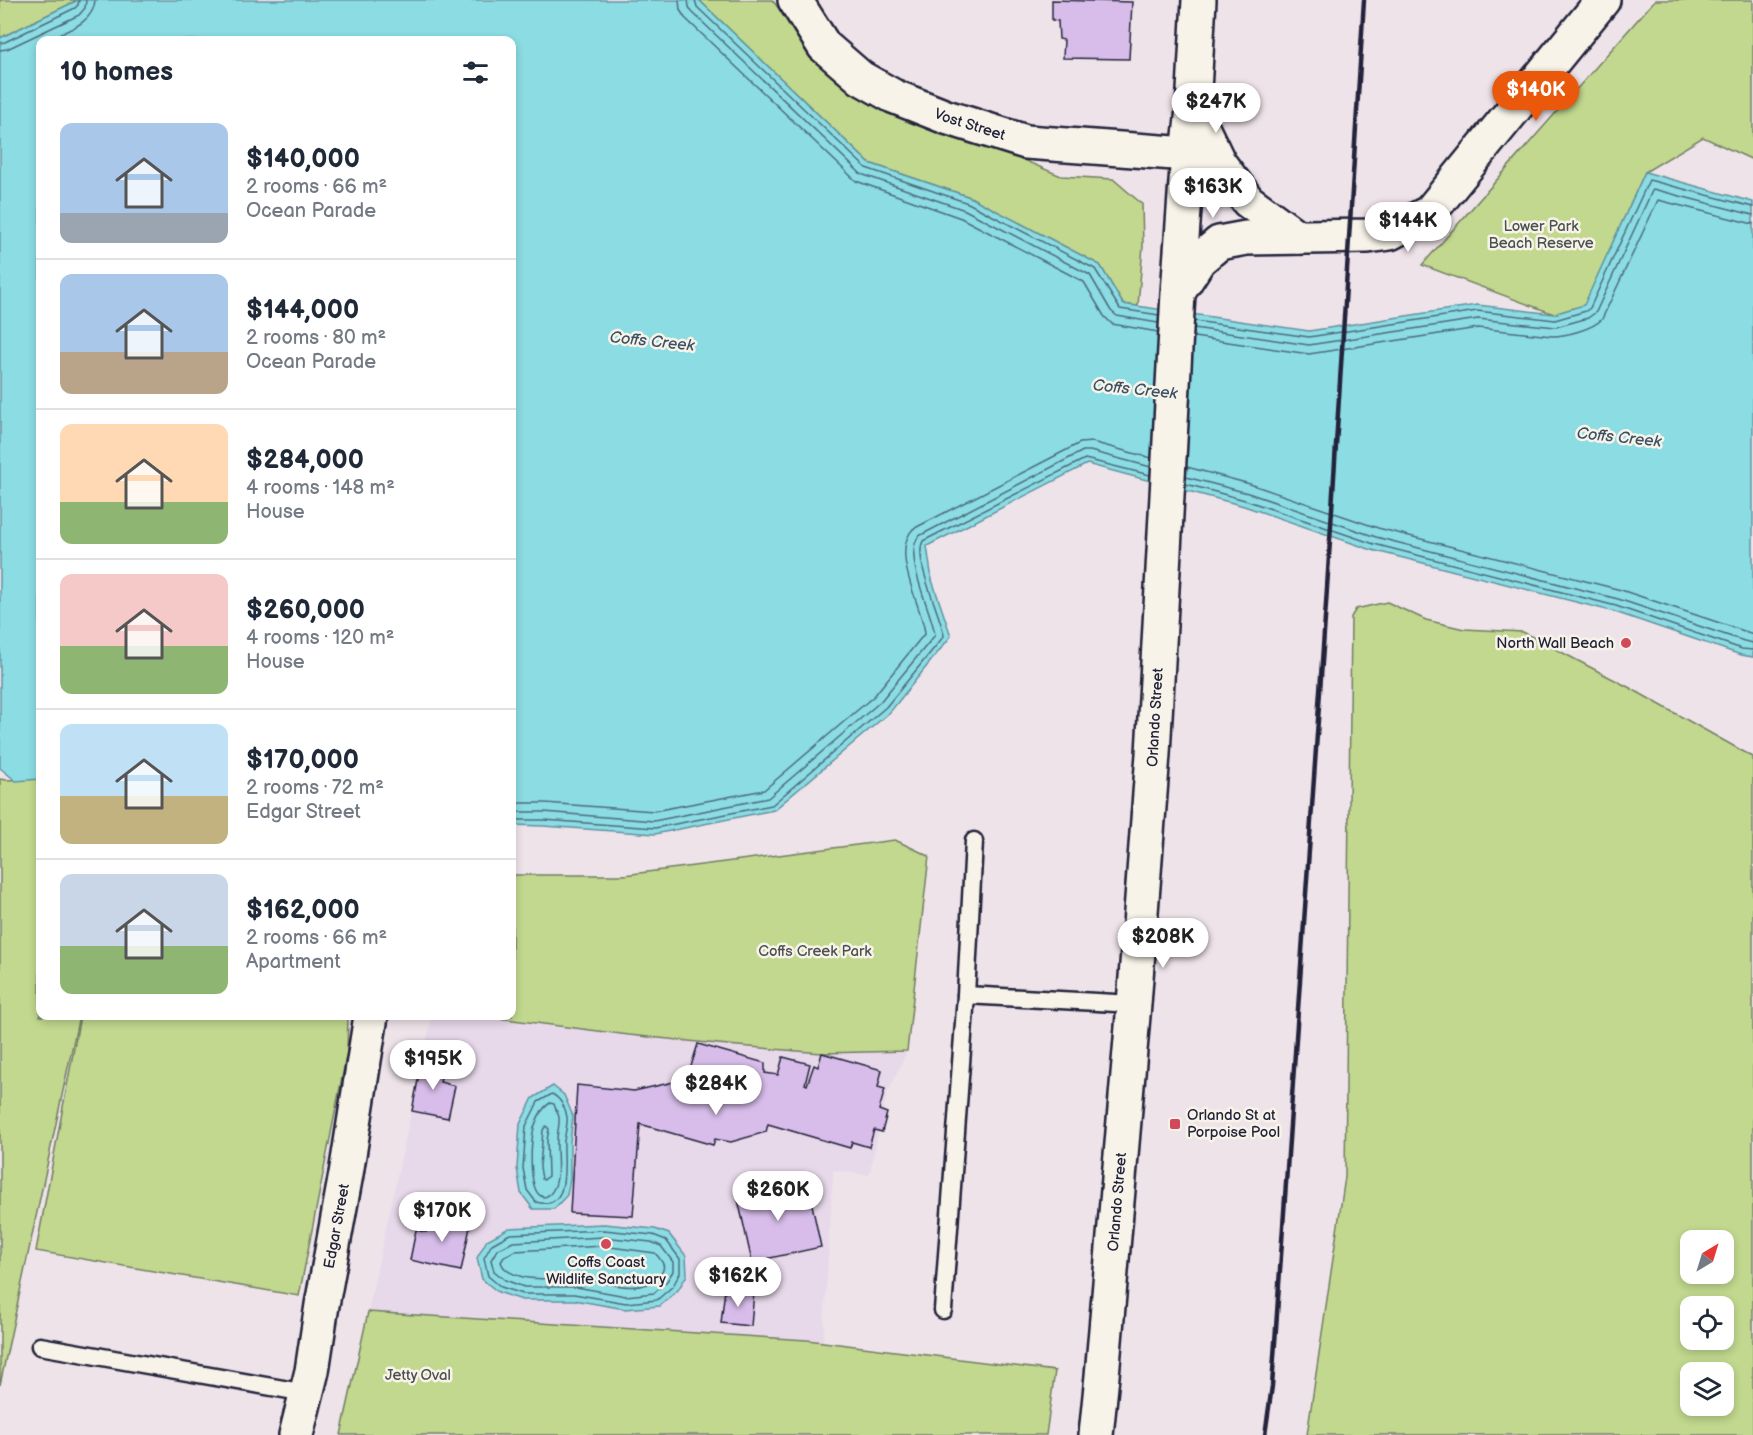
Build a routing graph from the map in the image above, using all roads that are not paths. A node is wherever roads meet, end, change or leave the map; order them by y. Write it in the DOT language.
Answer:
graph roads {
  1 [pos="795,0"];
  2 [pos="1199,0"];
  3 [pos="1603,0"];
  4 [pos="1193,109"];
  5 [pos="1188,154"];
  6 [pos="1298,237"];
  7 [pos="1178,293"];
  8 [pos="974,841"];
  9 [pos="966,995"];
  10 [pos="1134,1004"];
  11 [pos="370,1020"];
  12 [pos="942,1310"];
  13 [pos="40,1346"];
  14 [pos="306,1393"];
  15 [pos="296,1435"];
  16 [pos="1096,1435"];
  1 -- 5 [label="street, Vost Street"];
  2 -- 4 [label="street, Orlando Street"];
  3 -- 6 [label="street"];
  4 -- 5 [label="street, Orlando Street"];
  4 -- 6 [label="street"];
  5 -- 7 [label="street, Orlando Street"];
  6 -- 7 [label="street"];
  7 -- 10 [label="street, Orlando Street"];
  8 -- 9 [label="lane"];
  9 -- 10 [label="lane"];
  9 -- 12 [label="lane"];
  10 -- 16 [label="street, Orlando Street"];
  11 -- 14 [label="street, Edgar Street"];
  13 -- 14 [label="lane"];
  14 -- 15 [label="street, Edgar Street"];
}
